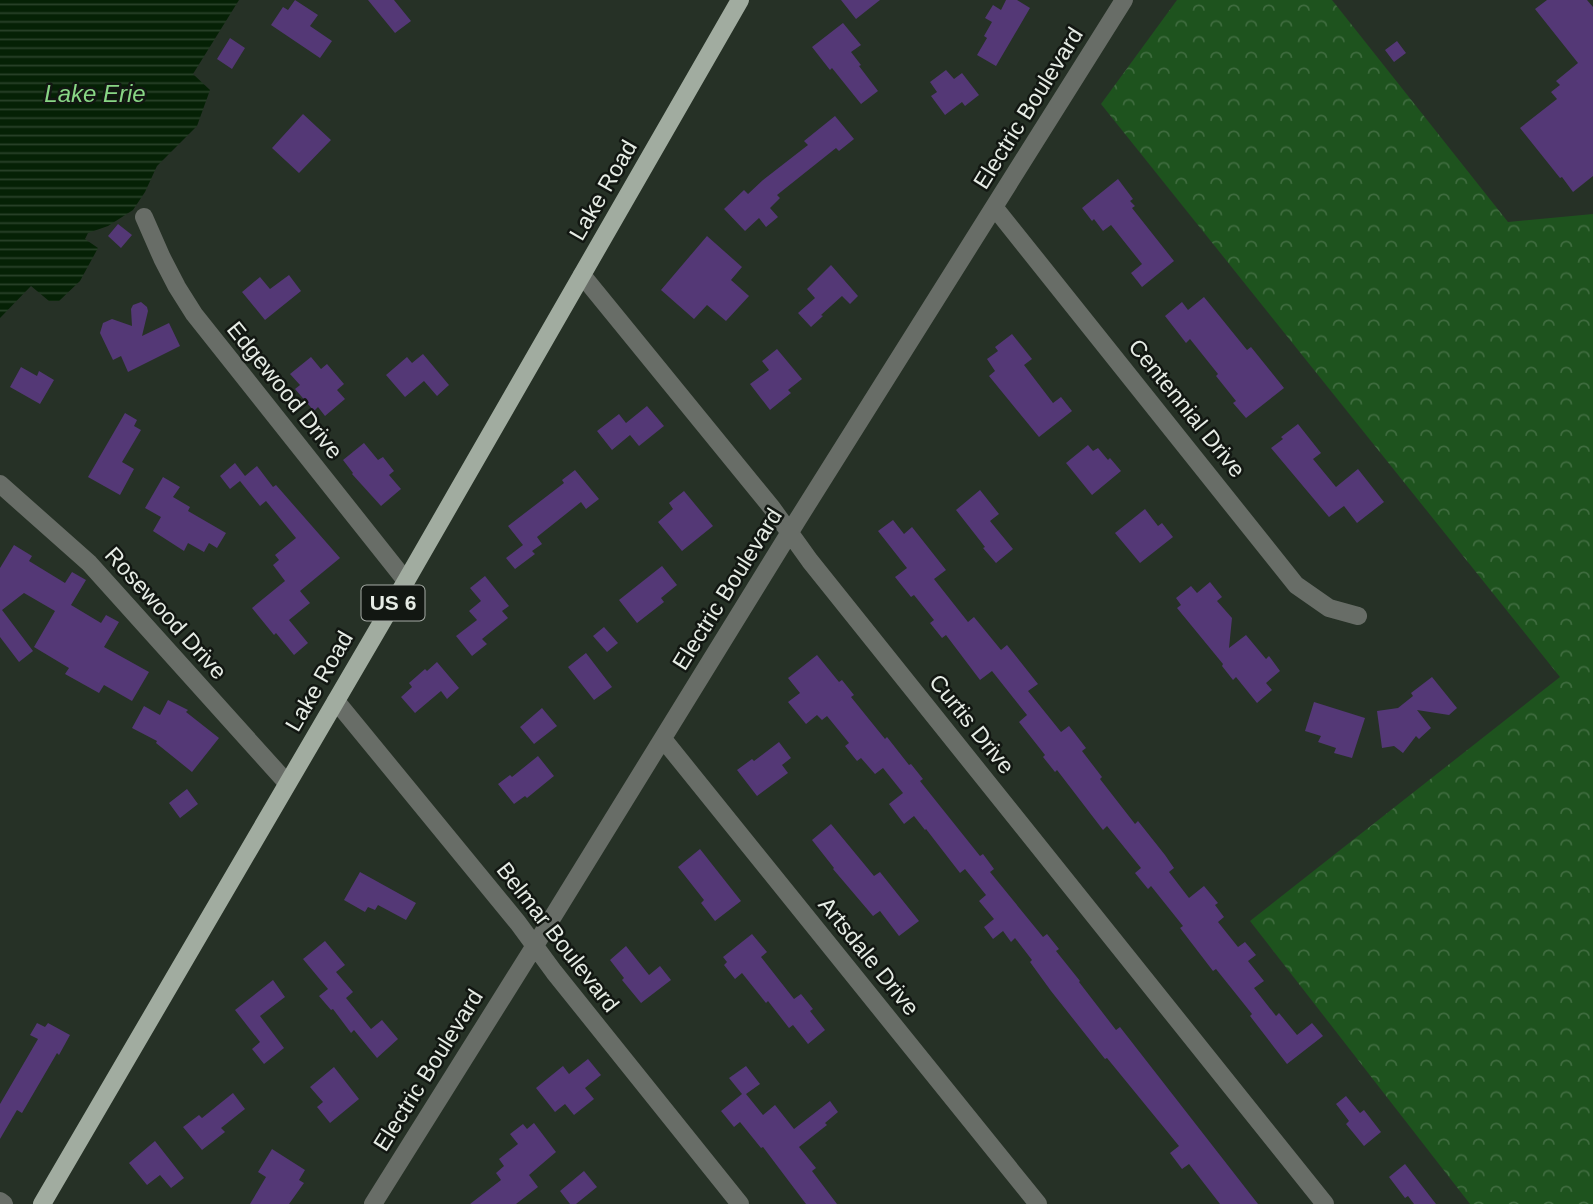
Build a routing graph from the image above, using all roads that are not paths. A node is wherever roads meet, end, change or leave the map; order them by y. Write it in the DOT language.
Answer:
graph roads {
  1 [pos="740,0"];
  2 [pos="1124,0"];
  3 [pos="995,208"];
  4 [pos="144,217"];
  5 [pos="582,275"];
  6 [pos="0,484"];
  7 [pos="790,533"];
  8 [pos="406,581"];
  9 [pos="1358,616"];
  10 [pos="336,701"];
  11 [pos="663,739"];
  12 [pos="288,783"];
  13 [pos="534,946"];
  14 [pos="42,1204"];
  15 [pos="373,1204"];
  16 [pos="740,1204"];
  17 [pos="1038,1204"];
  18 [pos="1325,1204"];
  1 -- 5 [label="main road, Lake Road / US 6"];
  2 -- 3 [label="street, Electric Boulevard"];
  3 -- 7 [label="street, Electric Boulevard"];
  3 -- 9 [label="street, Centennial Drive"];
  4 -- 8 [label="street, Edgewood Drive"];
  5 -- 7 [label="street, Curtis Drive"];
  5 -- 8 [label="main road, Lake Road / US 6"];
  6 -- 12 [label="street, Rosewood Drive"];
  7 -- 11 [label="street, Electric Boulevard"];
  7 -- 18 [label="street, Curtis Drive"];
  8 -- 10 [label="main road, Lake Road / US 6"];
  10 -- 12 [label="main road, Lake Road / US 6"];
  10 -- 13 [label="street, Belmar Boulevard"];
  11 -- 13 [label="street, Electric Boulevard"];
  11 -- 17 [label="street, Artsdale Drive"];
  12 -- 14 [label="main road, Lake Road / US 6"];
  13 -- 15 [label="street, Electric Boulevard"];
  13 -- 16 [label="street, Belmar Boulevard"];
}
